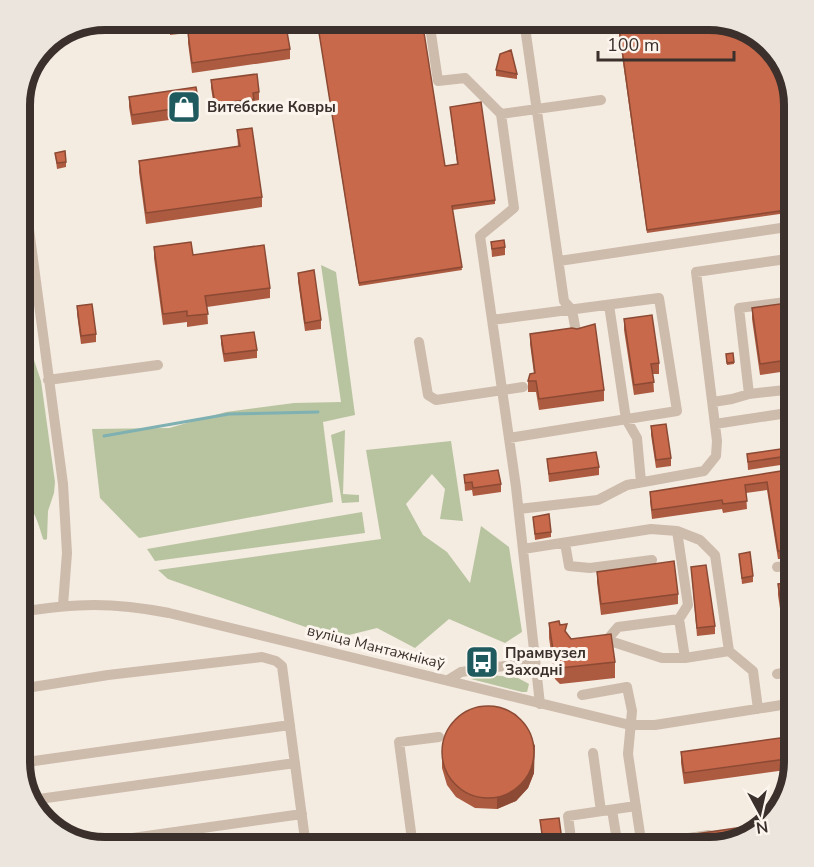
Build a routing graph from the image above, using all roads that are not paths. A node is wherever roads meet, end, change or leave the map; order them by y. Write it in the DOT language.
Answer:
graph roads {
  1 [pos="430,30"];
  2 [pos="525,30"];
  3 [pos="601,100"];
  4 [pos="537,108"];
  5 [pos="501,114"];
  6 [pos="784,228"];
  7 [pos="30,240"];
  8 [pos="784,260"];
  9 [pos="559,261"];
  10 [pos="784,302"];
  11 [pos="609,305"];
  12 [pos="572,310"];
  13 [pos="492,320"];
  14 [pos="576,332"];
  15 [pos="419,342"];
  16 [pos="158,365"];
  17 [pos="48,380"];
  18 [pos="523,387"];
  19 [pos="502,390"];
  20 [pos="784,390"];
  21 [pos="749,394"];
  22 [pos="713,402"];
  23 [pos="784,414"];
  24 [pos="626,419"];
  25 [pos="715,424"];
  26 [pos="509,438"];
  27 [pos="641,482"];
  28 [pos="519,510"];
  29 [pos="678,531"];
  30 [pos="565,543"];
  31 [pos="523,549"];
  32 [pos="652,560"];
  33 [pos="784,566"];
  34 [pos="777,567"];
  35 [pos="63,605"];
  36 [pos="30,610"];
  37 [pos="679,619"];
  38 [pos="607,640"];
  39 [pos="583,643"];
  40 [pos="729,651"];
  41 [pos="686,658"];
  42 [pos="534,662"];
  43 [pos="784,673"];
  44 [pos="777,674"];
  45 [pos="448,680"];
  46 [pos="30,687"];
  47 [pos="582,695"];
  48 [pos="540,704"];
  49 [pos="784,705"];
  50 [pos="758,709"];
  51 [pos="290,725"];
  52 [pos="630,725"];
  53 [pos="439,737"];
  54 [pos="593,753"];
  55 [pos="30,762"];
  56 [pos="295,763"];
  57 [pos="40,799"];
  58 [pos="636,806"];
  59 [pos="607,811"];
  60 [pos="302,814"];
  61 [pos="719,834"];
  62 [pos="139,837"];
  63 [pos="305,837"];
  64 [pos="412,837"];
  65 [pos="571,837"];
  66 [pos="615,837"];
  67 [pos="641,837"];
  68 [pos="700,837"];
  1 -- 5 [label="street"];
  2 -- 4 [label="street"];
  3 -- 4 [label="street"];
  4 -- 5 [label="street"];
  4 -- 9 [label="street"];
  5 -- 13 [label="street"];
  6 -- 9 [label="street"];
  7 -- 17 [label="street"];
  8 -- 22 [label="street"];
  9 -- 12 [label="street"];
  10 -- 21 [label="street"];
  11 -- 12 [label="street"];
  11 -- 24 [label="street"];
  11 -- 24 [label="street"];
  12 -- 13 [label="street"];
  12 -- 14 [label="street"];
  13 -- 19 [label="street"];
  15 -- 19 [label="street"];
  16 -- 17 [label="street"];
  17 -- 35 [label="street"];
  18 -- 19 [label="street"];
  19 -- 26 [label="street"];
  20 -- 21 [label="street"];
  21 -- 22 [label="street"];
  22 -- 25 [label="street"];
  23 -- 25 [label="street"];
  24 -- 26 [label="street"];
  24 -- 27 [label="street"];
  25 -- 27 [label="street"];
  26 -- 28 [label="street"];
  27 -- 28 [label="street"];
  28 -- 31 [label="street"];
  29 -- 30 [label="street"];
  29 -- 37 [label="street"];
  29 -- 40 [label="street"];
  30 -- 31 [label="street"];
  30 -- 32 [label="street"];
  31 -- 42 [label="street"];
  33 -- 34 [label="street"];
  35 -- 36 [label="street, вуліца Мантажнікаў"];
  35 -- 45 [label="street, вуліца Мантажнікаў"];
  37 -- 38 [label="street"];
  37 -- 41 [label="street"];
  38 -- 39 [label="street"];
  38 -- 41 [label="street"];
  40 -- 41 [label="street"];
  40 -- 50 [label="street"];
  42 -- 45 [label="street"];
  42 -- 48 [label="street"];
  43 -- 44 [label="street"];
  45 -- 48 [label="street, вуліца Мантажнікаў"];
  46 -- 51 [label="street"];
  47 -- 52 [label="street"];
  48 -- 52 [label="street, вуліца Мантажнікаў"];
  49 -- 50 [label="street, вуліца Мантажнікаў"];
  50 -- 52 [label="street, вуліца Мантажнікаў"];
  51 -- 55 [label="street"];
  51 -- 56 [label="street"];
  52 -- 58 [label="street"];
  53 -- 64 [label="street"];
  54 -- 59 [label="street"];
  56 -- 57 [label="street"];
  56 -- 60 [label="street"];
  58 -- 59 [label="street"];
  58 -- 67 [label="street"];
  59 -- 65 [label="street"];
  59 -- 66 [label="street"];
  60 -- 62 [label="street"];
  60 -- 63 [label="street"];
  61 -- 68 [label="street"];
}
